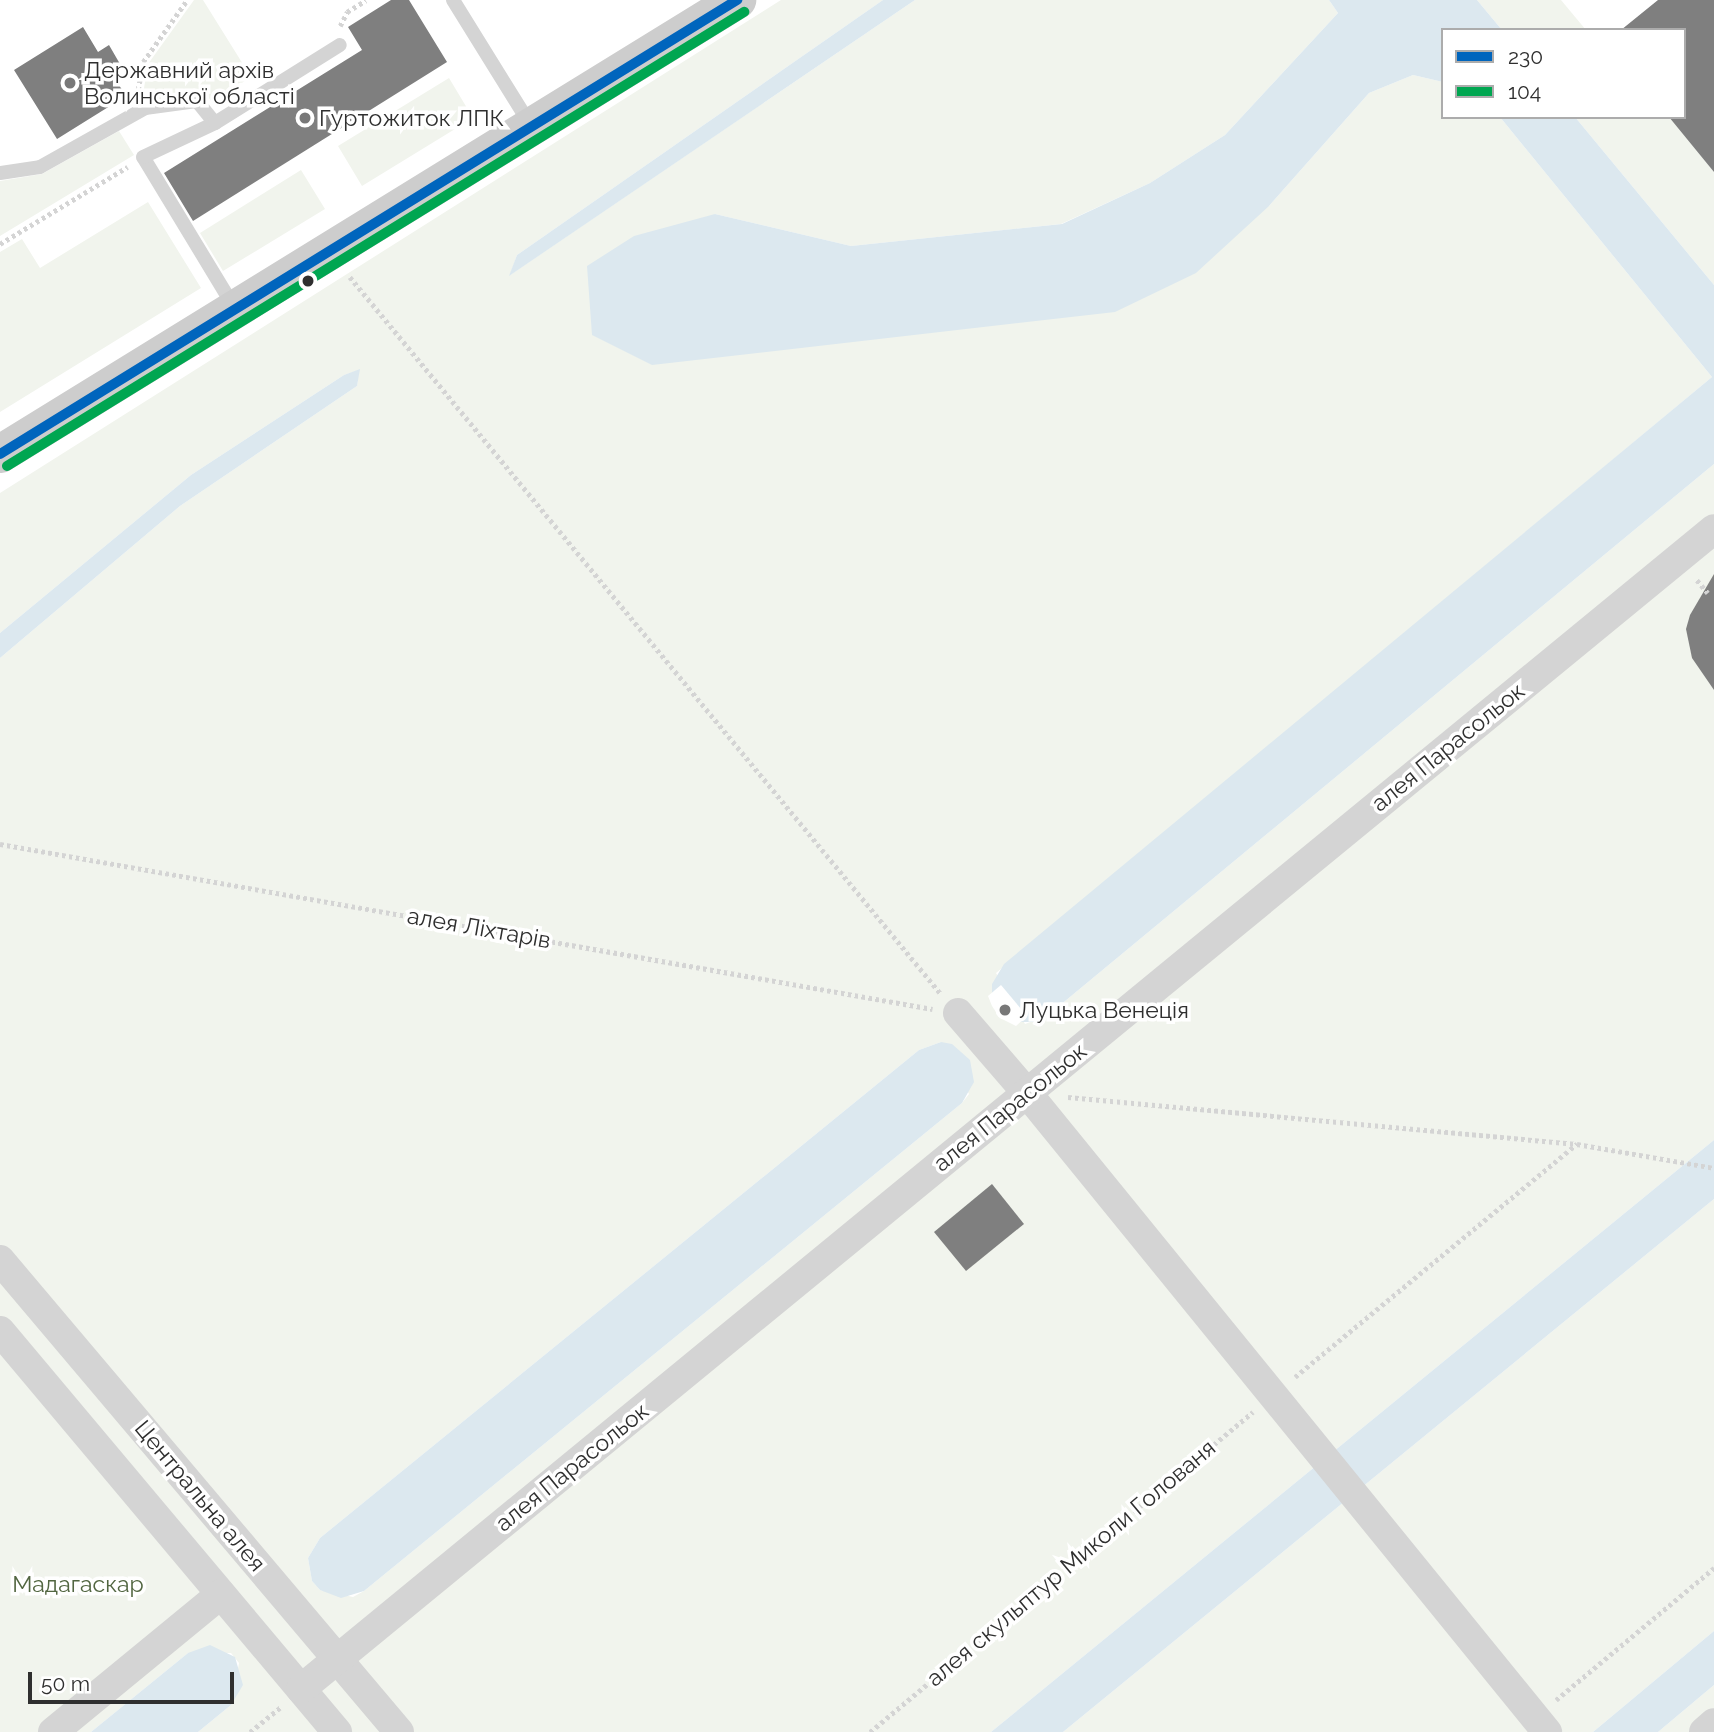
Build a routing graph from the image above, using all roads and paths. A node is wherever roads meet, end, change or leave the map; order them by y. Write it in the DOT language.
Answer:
graph roads {
  1 [pos="187,0"];
  2 [pos="366,0"];
  3 [pos="453,0"];
  4 [pos="737,0"];
  5 [pos="340,45"];
  6 [pos="145,108"];
  7 [pos="215,123"];
  8 [pos="532,127"];
  9 [pos="143,157"];
  10 [pos="0,173"];
  11 [pos="0,244"];
  12 [pos="329,249"];
  13 [pos="235,308"];
  14 [pos="0,454"];
  15 [pos="1714,528"];
  16 [pos="0,844"];
  17 [pos="958,1013"];
  18 [pos="1027,1093"];
  19 [pos="1577,1144"];
  20 [pos="1714,1168"];
  21 [pos="0,1260"];
  22 [pos="0,1331"];
  23 [pos="1273,1395"];
  24 [pos="1714,1568"];
  25 [pos="221,1594"];
  26 [pos="338,1660"];
  27 [pos="301,1689"];
  28 [pos="1714,1723"];
  29 [pos="1541,1725"];
  30 [pos="53,1732"];
  31 [pos="250,1732"];
  32 [pos="337,1732"];
  33 [pos="400,1732"];
  34 [pos="870,1732"];
  35 [pos="1704,1732"];
  1 -- 6 [label="path"];
  2 -- 5 [label="path"];
  3 -- 8 [label="lane"];
  4 -- 8 [label="street"];
  5 -- 7 [label="lane"];
  6 -- 7 [label="lane"];
  6 -- 10 [label="lane"];
  7 -- 9 [label="lane"];
  8 -- 12 [label="street"];
  9 -- 11 [label="path"];
  9 -- 13 [label="lane"];
  12 -- 13 [label="street"];
  12 -- 17 [label="path"];
  13 -- 14 [label="street"];
  15 -- 18 [label="street, алея Парасольок"];
  16 -- 17 [label="path, алея Ліхтарів"];
  17 -- 18 [label="street"];
  18 -- 19 [label="path"];
  18 -- 23 [label="street"];
  18 -- 26 [label="street, алея Парасольок"];
  19 -- 20 [label="path"];
  19 -- 23 [label="path, алея скульптур Миколи Голованя"];
  21 -- 26 [label="street, Центральна алея"];
  22 -- 25 [label="street, Центральна алея"];
  23 -- 29 [label="street"];
  23 -- 34 [label="path, алея скульптур Миколи Голованя"];
  24 -- 29 [label="path"];
  25 -- 27 [label="street, Центральна алея"];
  25 -- 30 [label="street"];
  26 -- 27 [label="street, алея Парасольок"];
  26 -- 33 [label="street, Центральна алея"];
  27 -- 31 [label="path"];
  27 -- 32 [label="street, Центральна алея"];
  28 -- 35 [label="street"];
}
